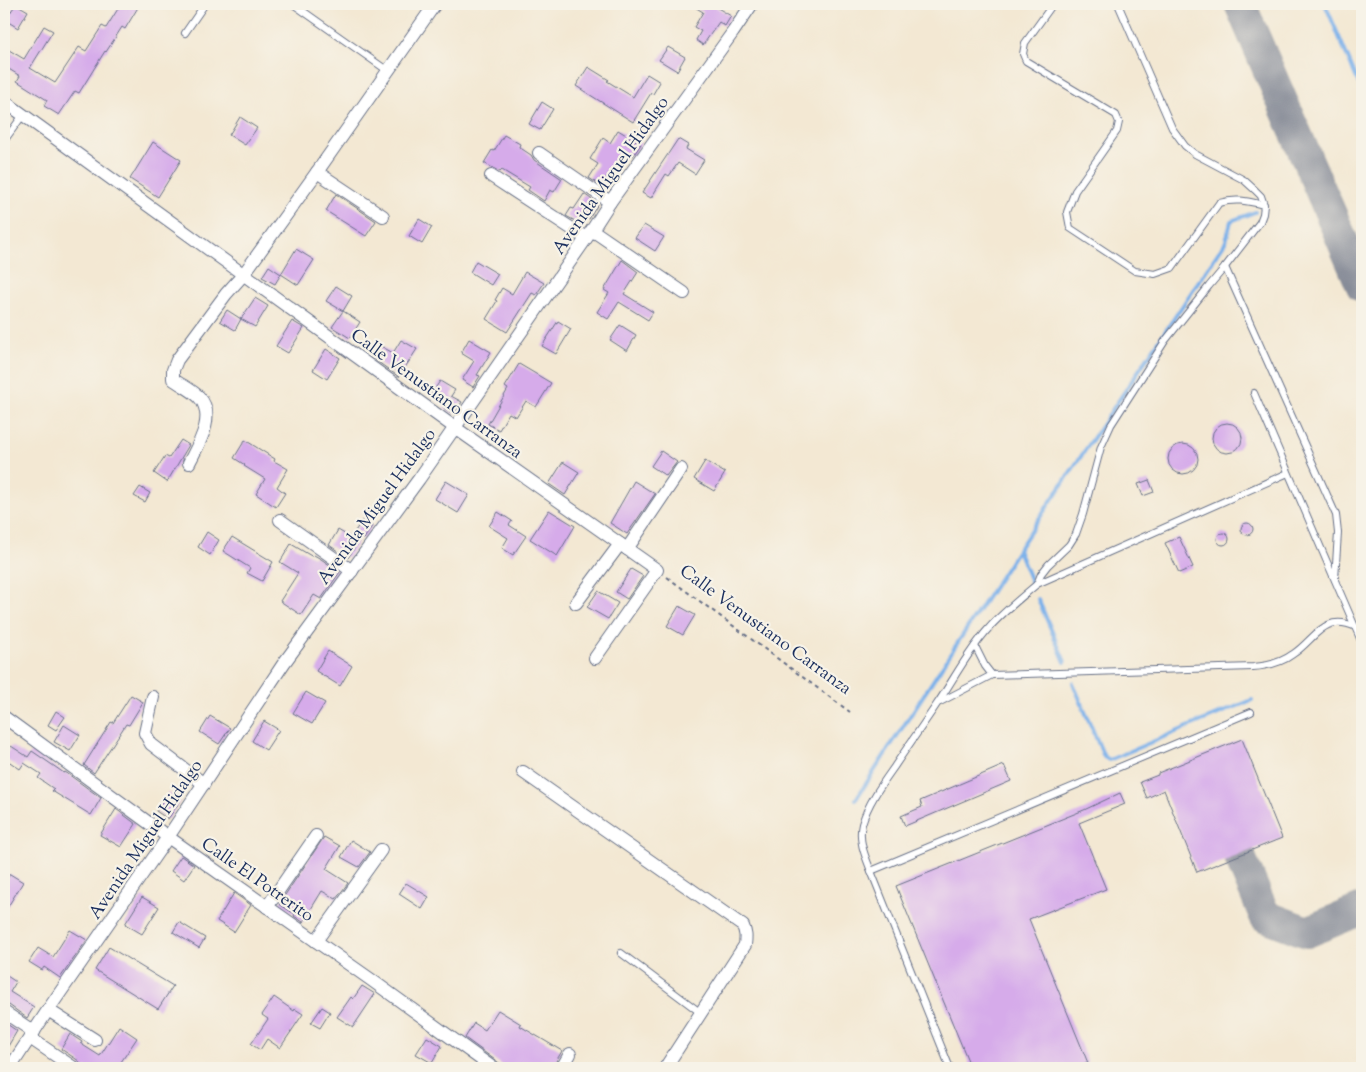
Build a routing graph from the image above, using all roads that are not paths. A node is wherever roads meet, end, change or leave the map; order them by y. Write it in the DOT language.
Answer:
graph roads {
  1 [pos="205,4"];
  2 [pos="293,4"];
  3 [pos="435,4"];
  4 [pos="752,4"];
  5 [pos="1053,4"];
  6 [pos="1118,4"];
  7 [pos="185,33"];
  8 [pos="388,71"];
  9 [pos="4,101"];
  10 [pos="23,115"];
  11 [pos="4,141"];
  12 [pos="538,154"];
  13 [pos="318,172"];
  14 [pos="491,176"];
  15 [pos="610,202"];
  16 [pos="1264,205"];
  17 [pos="383,216"];
  18 [pos="589,234"];
  19 [pos="1225,268"];
  20 [pos="243,275"];
  21 [pos="684,293"];
  22 [pos="1254,393"];
  23 [pos="454,428"];
  24 [pos="189,464"];
  25 [pos="681,469"];
  26 [pos="1288,474"];
  27 [pos="280,520"];
  28 [pos="623,546"];
  29 [pos="352,571"];
  30 [pos="1335,579"];
  31 [pos="1037,584"];
  32 [pos="576,603"];
  33 [pos="1356,627"];
  34 [pos="1362,642"];
  35 [pos="974,646"];
  36 [pos="595,658"];
  37 [pos="992,675"];
  38 [pos="153,697"];
  39 [pos="938,702"];
  40 [pos="1251,712"];
  41 [pos="4,717"];
  42 [pos="523,772"];
  43 [pos="204,784"];
  44 [pos="316,836"];
  45 [pos="168,838"];
  46 [pos="380,850"];
  47 [pos="871,872"];
  48 [pos="268,907"];
  49 [pos="316,941"];
  50 [pos="621,953"];
  51 [pos="48,1010"];
  52 [pos="4,1012"];
  53 [pos="701,1013"];
  54 [pos="32,1035"];
  55 [pos="95,1040"];
  56 [pos="570,1054"];
  57 [pos="10,1068"];
  58 [pos="74,1068"];
  59 [pos="493,1068"];
  60 [pos="562,1068"];
  61 [pos="665,1068"];
  62 [pos="950,1068"];
  1 -- 7 [label="lane"];
  2 -- 8 [label="lane"];
  3 -- 8 [label="street"];
  4 -- 15 [label="street, Avenida Miguel Hidalgo"];
  5 -- 16 [label="lane"];
  6 -- 16 [label="lane"];
  8 -- 13 [label="street"];
  9 -- 10 [label="street, Calle Venustiano Carranza"];
  10 -- 11 [label="lane"];
  10 -- 20 [label="street, Calle Venustiano Carranza"];
  12 -- 15 [label="street"];
  13 -- 17 [label="street"];
  13 -- 20 [label="street"];
  14 -- 18 [label="street"];
  15 -- 18 [label="street, Avenida Miguel Hidalgo"];
  16 -- 19 [label="lane"];
  18 -- 21 [label="street"];
  18 -- 23 [label="street, Avenida Miguel Hidalgo"];
  19 -- 30 [label="lane"];
  19 -- 31 [label="lane"];
  20 -- 23 [label="street, Calle Venustiano Carranza"];
  20 -- 24 [label="street"];
  22 -- 26 [label="lane"];
  23 -- 28 [label="street, Calle Venustiano Carranza"];
  23 -- 29 [label="street, Avenida Miguel Hidalgo"];
  25 -- 28 [label="street"];
  26 -- 30 [label="lane"];
  26 -- 31 [label="lane"];
  27 -- 29 [label="street"];
  28 -- 32 [label="street"];
  28 -- 36 [label="street, Calle Venustiano Carranza"];
  29 -- 43 [label="street, Avenida Miguel Hidalgo"];
  30 -- 33 [label="lane"];
  31 -- 35 [label="lane"];
  33 -- 34 [label="lane"];
  33 -- 37 [label="lane"];
  35 -- 37 [label="lane"];
  35 -- 39 [label="lane"];
  37 -- 39 [label="lane"];
  38 -- 43 [label="street"];
  39 -- 47 [label="lane"];
  40 -- 47 [label="lane"];
  41 -- 45 [label="street, Calle El Potrerito"];
  42 -- 53 [label="street"];
  43 -- 45 [label="street, Avenida Miguel Hidalgo"];
  44 -- 48 [label="street"];
  45 -- 48 [label="street, Calle El Potrerito"];
  45 -- 51 [label="street, Avenida Miguel Hidalgo"];
  46 -- 49 [label="street"];
  47 -- 62 [label="lane"];
  48 -- 49 [label="street, Calle El Potrerito"];
  49 -- 59 [label="street, Calle El Potrerito"];
  50 -- 53 [label="lane"];
  51 -- 54 [label="street, Avenida Miguel Hidalgo"];
  51 -- 55 [label="street"];
  52 -- 54 [label="street"];
  53 -- 61 [label="street"];
  54 -- 57 [label="street, Avenida Miguel Hidalgo"];
  54 -- 58 [label="street"];
  56 -- 60 [label="street"];
}
